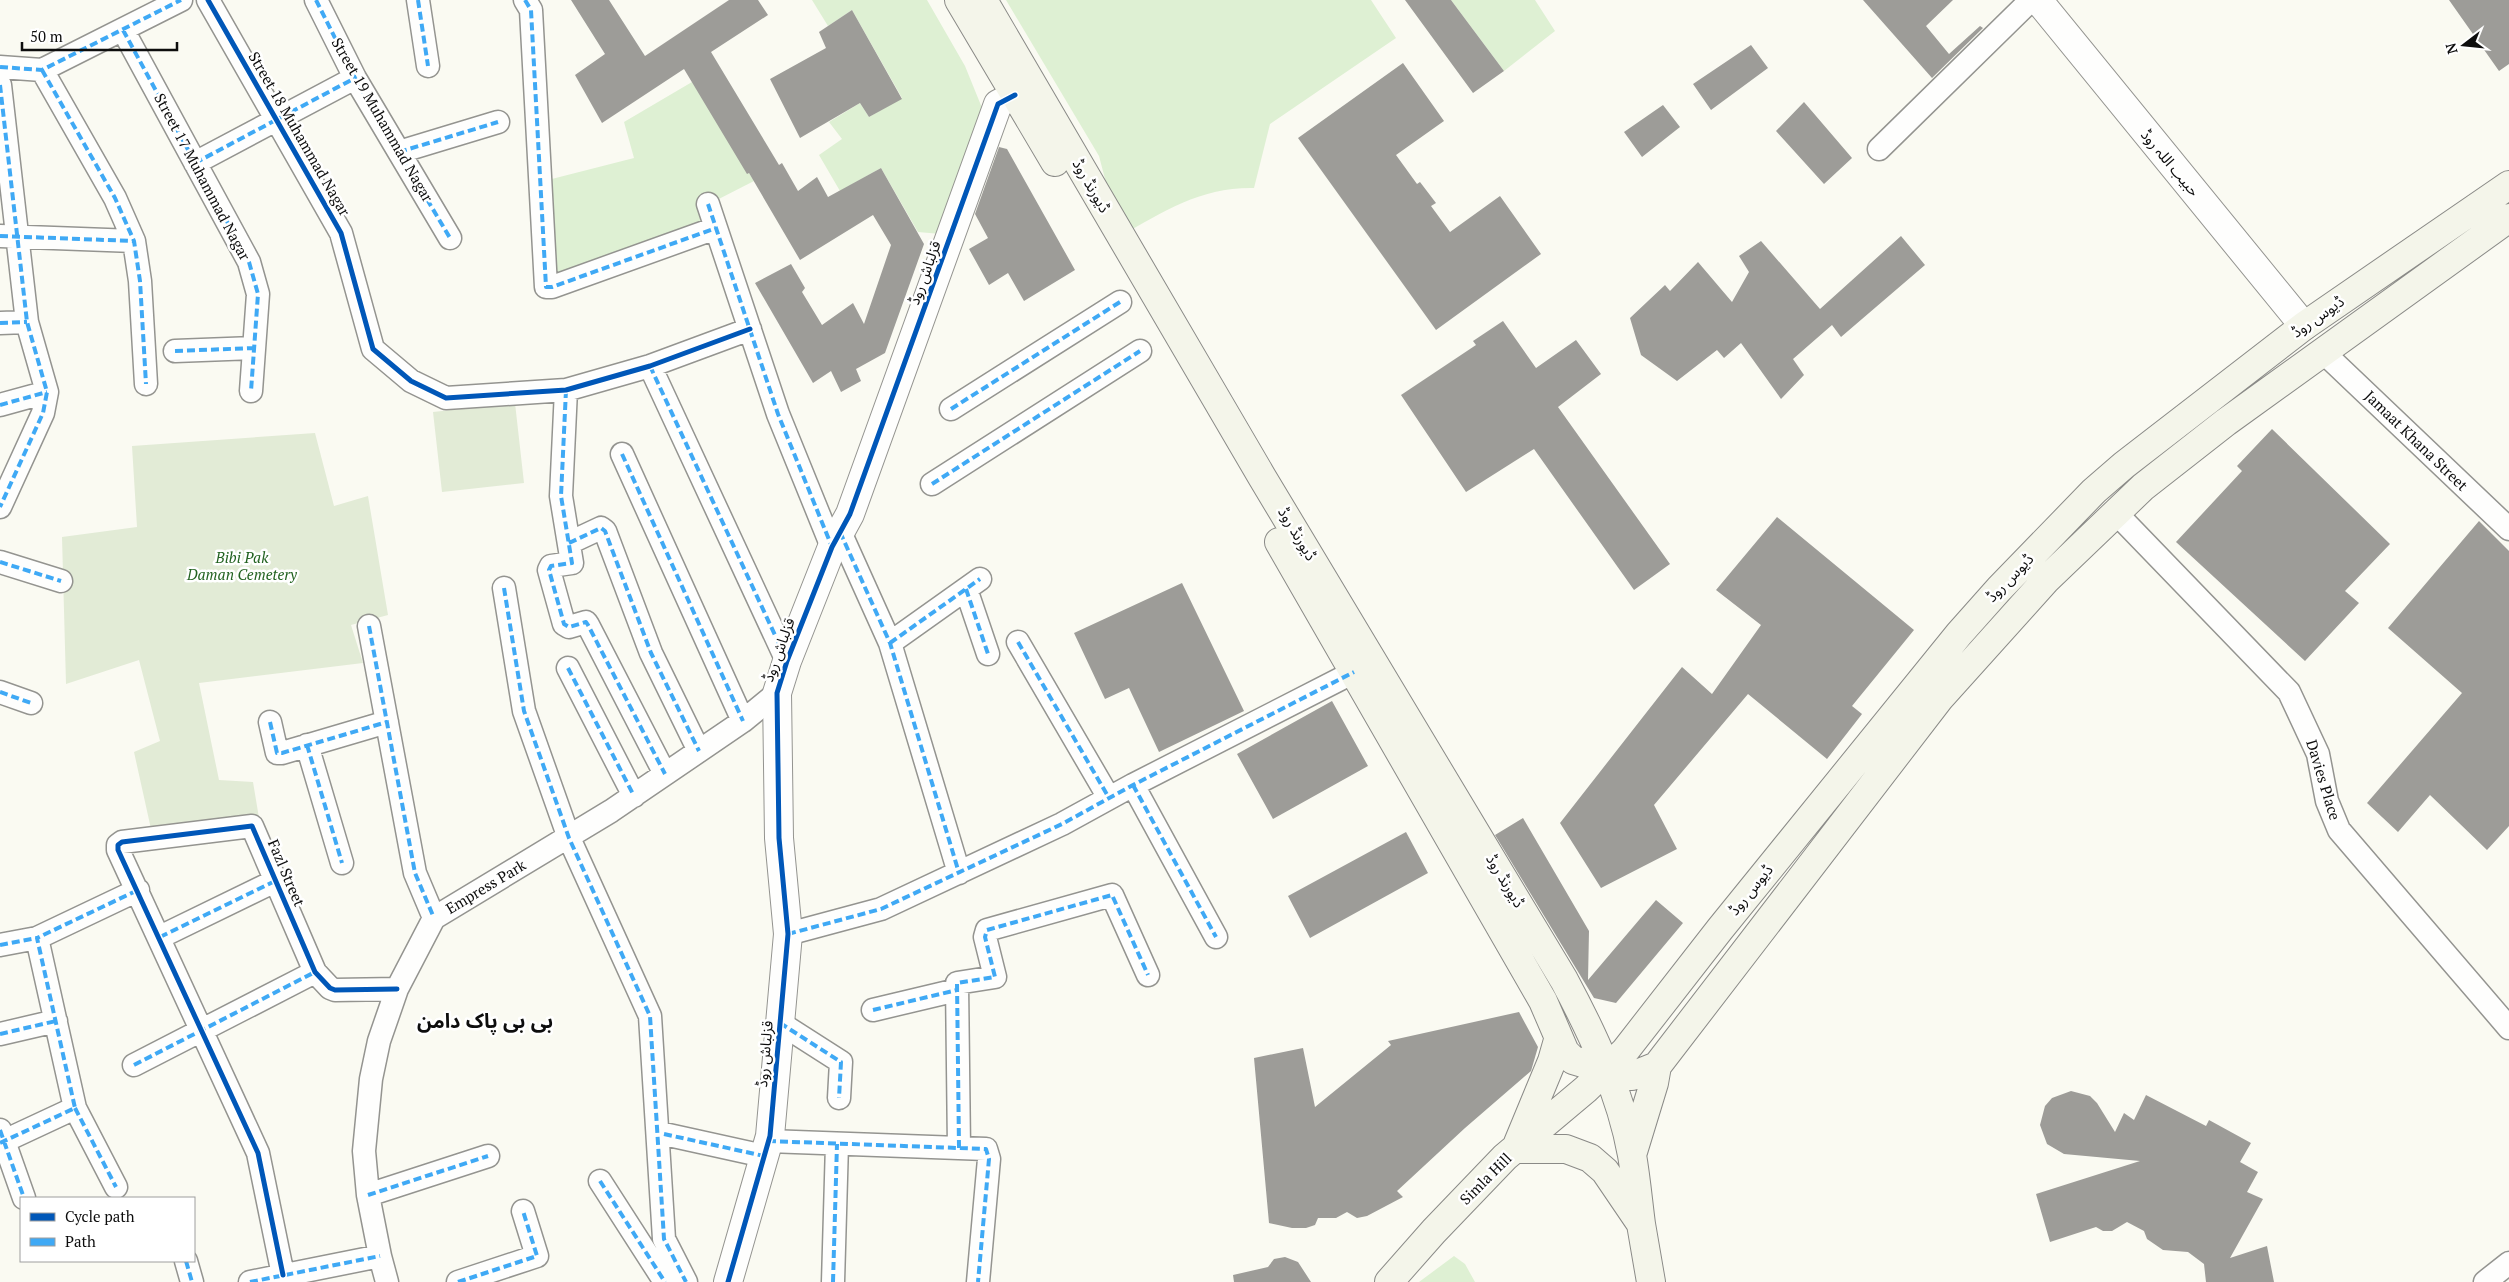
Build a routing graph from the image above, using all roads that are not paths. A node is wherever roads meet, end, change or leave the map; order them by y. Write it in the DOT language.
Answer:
graph roads {
  1 [pos="181,0"];
  2 [pos="208,0"];
  3 [pos="316,0"];
  4 [pos="418,0"];
  5 [pos="525,0"];
  6 [pos="959,0"];
  7 [pos="983,0"];
  8 [pos="2031,0"];
  9 [pos="2038,0"];
  10 [pos="123,30"];
  11 [pos="428,66"];
  12 [pos="0,67"];
  13 [pos="42,70"];
  14 [pos="355,78"];
  15 [pos="0,85"];
  16 [pos="1015,95"];
  17 [pos="277,119"];
  18 [pos="498,122"];
  19 [pos="1879,149"];
  20 [pos="399,152"];
  21 [pos="195,163"];
  22 [pos="2509,185"];
  23 [pos="708,204"];
  24 [pos="2509,218"];
  25 [pos="716,228"];
  26 [pos="8,236"];
  27 [pos="450,238"];
  28 [pos="134,241"];
  29 [pos="1120,302"];
  30 [pos="27,322"];
  31 [pos="0,323"];
  32 [pos="2304,326"];
  33 [pos="750,329"];
  34 [pos="254,348"];
  35 [pos="175,351"];
  36 [pos="1140,352"];
  37 [pos="2323,352"];
  38 [pos="650,366"];
  39 [pos="146,384"];
  40 [pos="566,390"];
  41 [pos="251,391"];
  42 [pos="47,392"];
  43 [pos="0,405"];
  44 [pos="951,410"];
  45 [pos="622,454"];
  46 [pos="932,484"];
  47 [pos="0,507"];
  48 [pos="2116,513"];
  49 [pos="2509,529"];
  50 [pos="836,540"];
  51 [pos="568,543"];
  52 [pos="0,562"];
  53 [pos="61,581"];
  54 [pos="504,588"];
  55 [pos="369,626"];
  56 [pos="1018,642"];
  57 [pos="890,643"];
  58 [pos="988,654"];
  59 [pos="787,660"];
  60 [pos="568,668"];
  61 [pos="1354,672"];
  62 [pos="0,692"];
  63 [pos="777,693"];
  64 [pos="31,703"];
  65 [pos="743,721"];
  66 [pos="270,722"];
  67 [pos="387,722"];
  68 [pos="306,745"];
  69 [pos="699,751"];
  70 [pos="665,774"];
  71 [pos="1133,785"];
  72 [pos="634,796"];
  73 [pos="1109,798"];
  74 [pos="568,838"];
  75 [pos="342,863"];
  76 [pos="959,873"];
  77 [pos="275,881"];
  78 [pos="138,890"];
  79 [pos="434,918"];
  80 [pos="788,934"];
  81 [pos="160,937"];
  82 [pos="1216,937"];
  83 [pos="37,938"];
  84 [pos="0,945"];
  85 [pos="315,972"];
  86 [pos="1148,974"];
  87 [pos="397,989"];
  88 [pos="957,990"];
  89 [pos="873,1010"];
  90 [pos="56,1021"];
  91 [pos="780,1023"];
  92 [pos="2509,1028"];
  93 [pos="202,1030"];
  94 [pos="0,1034"];
  95 [pos="1558,1040"];
  96 [pos="134,1065"];
  97 [pos="1657,1066"];
  98 [pos="1606,1070"];
  99 [pos="839,1098"];
  100 [pos="75,1108"];
  101 [pos="664,1134"];
  102 [pos="1,1138"];
  103 [pos="837,1144"];
  104 [pos="959,1148"];
  105 [pos="766,1149"];
  106 [pos="1516,1149"];
  107 [pos="488,1156"];
  108 [pos="1632,1156"];
  109 [pos="600,1180"];
  110 [pos="116,1187"];
  111 [pos="368,1194"];
  112 [pos="24,1197"];
  113 [pos="523,1211"];
  114 [pos="1641,1224"];
  115 [pos="380,1256"];
  116 [pos="186,1262"];
  117 [pos="2509,1263"];
  118 [pos="283,1275"];
  119 [pos="192,1282"];
  120 [pos="250,1282"];
  121 [pos="387,1282"];
  122 [pos="458,1282"];
  123 [pos="665,1282"];
  124 [pos="686,1282"];
  125 [pos="728,1282"];
  126 [pos="832,1282"];
  127 [pos="978,1282"];
  128 [pos="1389,1282"];
  129 [pos="1651,1282"];
  130 [pos="2486,1282"];
  1 -- 10 [label="street"];
  2 -- 17 [label="street, Street 18 Muhammad Nagar"];
  3 -- 14 [label="street, Street 19 Muhammad Nagar"];
  4 -- 11 [label="street"];
  5 -- 25 [label="street"];
  6 -- 16 [label="main road, ڈیورنڈ روڈ"];
  7 -- 98 [label="main road, ڈیورنڈ روڈ"];
  8 -- 19 [label="street"];
  9 -- 32 [label="street, حبیب اللہ روڈ"];
  10 -- 13 [label="street"];
  10 -- 21 [label="street, Street 17 Muhammad Nagar"];
  12 -- 13 [label="street"];
  13 -- 28 [label="street"];
  14 -- 17 [label="street"];
  14 -- 20 [label="street, Street 19 Muhammad Nagar"];
  15 -- 26 [label="street"];
  16 -- 50 [label="street, قزلباش روڈ"];
  16 -- 61 [label="main road, ڈیورنڈ روڈ"];
  17 -- 21 [label="street"];
  17 -- 40 [label="street, Street 18 Muhammad Nagar"];
  18 -- 20 [label="street"];
  20 -- 27 [label="street, Street 19 Muhammad Nagar"];
  21 -- 34 [label="street, Street 17 Muhammad Nagar"];
  22 -- 32 [label="main road, ڈیوس روڈ"];
  23 -- 25 [label="street"];
  24 -- 37 [label="main road, ڈیوس روڈ"];
  25 -- 33 [label="street"];
  26 -- 28 [label="street"];
  26 -- 30 [label="street"];
  28 -- 39 [label="street"];
  29 -- 44 [label="street"];
  30 -- 31 [label="street"];
  30 -- 42 [label="street"];
  32 -- 98 [label="main road, ڈیوس روڈ"];
  33 -- 38 [label="street"];
  33 -- 50 [label="street"];
  34 -- 35 [label="street"];
  34 -- 41 [label="street, Street 17 Muhammad Nagar"];
  36 -- 46 [label="street"];
  37 -- 48 [label="main road, ڈیوس روڈ"];
  37 -- 49 [label="street, Jamaat Khana Street"];
  38 -- 40 [label="street"];
  38 -- 59 [label="street"];
  40 -- 51 [label="street"];
  42 -- 43 [label="street"];
  42 -- 47 [label="street"];
  45 -- 65 [label="street"];
  48 -- 92 [label="street, Davies Place"];
  48 -- 97 [label="main road, ڈیوس روڈ"];
  50 -- 57 [label="street"];
  50 -- 59 [label="street, قزلباش روڈ"];
  51 -- 69 [label="street"];
  51 -- 70 [label="street"];
  52 -- 53 [label="street"];
  54 -- 74 [label="street"];
  55 -- 67 [label="street"];
  56 -- 73 [label="street"];
  57 -- 58 [label="street"];
  57 -- 76 [label="street"];
  59 -- 63 [label="street, قزلباش روڈ"];
  60 -- 72 [label="street"];
  61 -- 71 [label="street"];
  61 -- 95 [label="main road, ڈیورنڈ روڈ"];
  62 -- 64 [label="street"];
  63 -- 65 [label="street, Empress Park"];
  63 -- 80 [label="street, قزلباش روڈ"];
  65 -- 69 [label="street, Empress Park"];
  66 -- 68 [label="street"];
  67 -- 68 [label="street"];
  67 -- 79 [label="street"];
  68 -- 75 [label="street"];
  69 -- 70 [label="street, Empress Park"];
  70 -- 72 [label="street, Empress Park"];
  71 -- 73 [label="street"];
  71 -- 82 [label="street"];
  72 -- 74 [label="street, Empress Park"];
  73 -- 76 [label="street"];
  74 -- 79 [label="street, Empress Park"];
  74 -- 124 [label="street"];
  76 -- 80 [label="street"];
  77 -- 78 [label="street, Fazl Street"];
  77 -- 81 [label="street"];
  77 -- 85 [label="street, Fazl Street"];
  78 -- 81 [label="street"];
  78 -- 83 [label="street"];
  79 -- 87 [label="street, Empress Park"];
  80 -- 91 [label="street, قزلباش روڈ"];
  81 -- 93 [label="street"];
  83 -- 84 [label="street"];
  83 -- 90 [label="street"];
  85 -- 87 [label="street, Fazl Street"];
  85 -- 93 [label="street"];
  86 -- 88 [label="street"];
  87 -- 111 [label="street, Empress Park"];
  88 -- 89 [label="street"];
  88 -- 104 [label="street"];
  90 -- 94 [label="street"];
  90 -- 100 [label="street"];
  91 -- 99 [label="street"];
  91 -- 105 [label="street, قزلباش روڈ"];
  93 -- 96 [label="street"];
  93 -- 118 [label="street"];
  95 -- 98 [label="main road, ڈیورنڈ روڈ"];
  95 -- 106 [label="main road"];
  97 -- 98 [label="main road"];
  97 -- 108 [label="main road, ڈیوس روڈ"];
  98 -- 106 [label="main road, ڈیوس روڈ"];
  98 -- 108 [label="main road, ڈیورنڈ روڈ"];
  100 -- 102 [label="street"];
  100 -- 110 [label="street"];
  101 -- 105 [label="street"];
  102 -- 112 [label="street"];
  103 -- 104 [label="street"];
  103 -- 105 [label="street"];
  103 -- 126 [label="street"];
  104 -- 127 [label="street"];
  105 -- 125 [label="street, قزلباش روڈ"];
  106 -- 114 [label="main road, Simla Hill"];
  106 -- 128 [label="main road, Simla Hill"];
  107 -- 111 [label="street"];
  108 -- 114 [label="main road, ڈیورنڈ روڈ"];
  109 -- 123 [label="street"];
  111 -- 115 [label="street, Empress Park"];
  113 -- 122 [label="street"];
  114 -- 129 [label="main road, Simla Hill"];
  115 -- 118 [label="street"];
  115 -- 121 [label="street, Empress Park"];
  116 -- 119 [label="street"];
  117 -- 130 [label="street"];
  118 -- 120 [label="street"];
}
